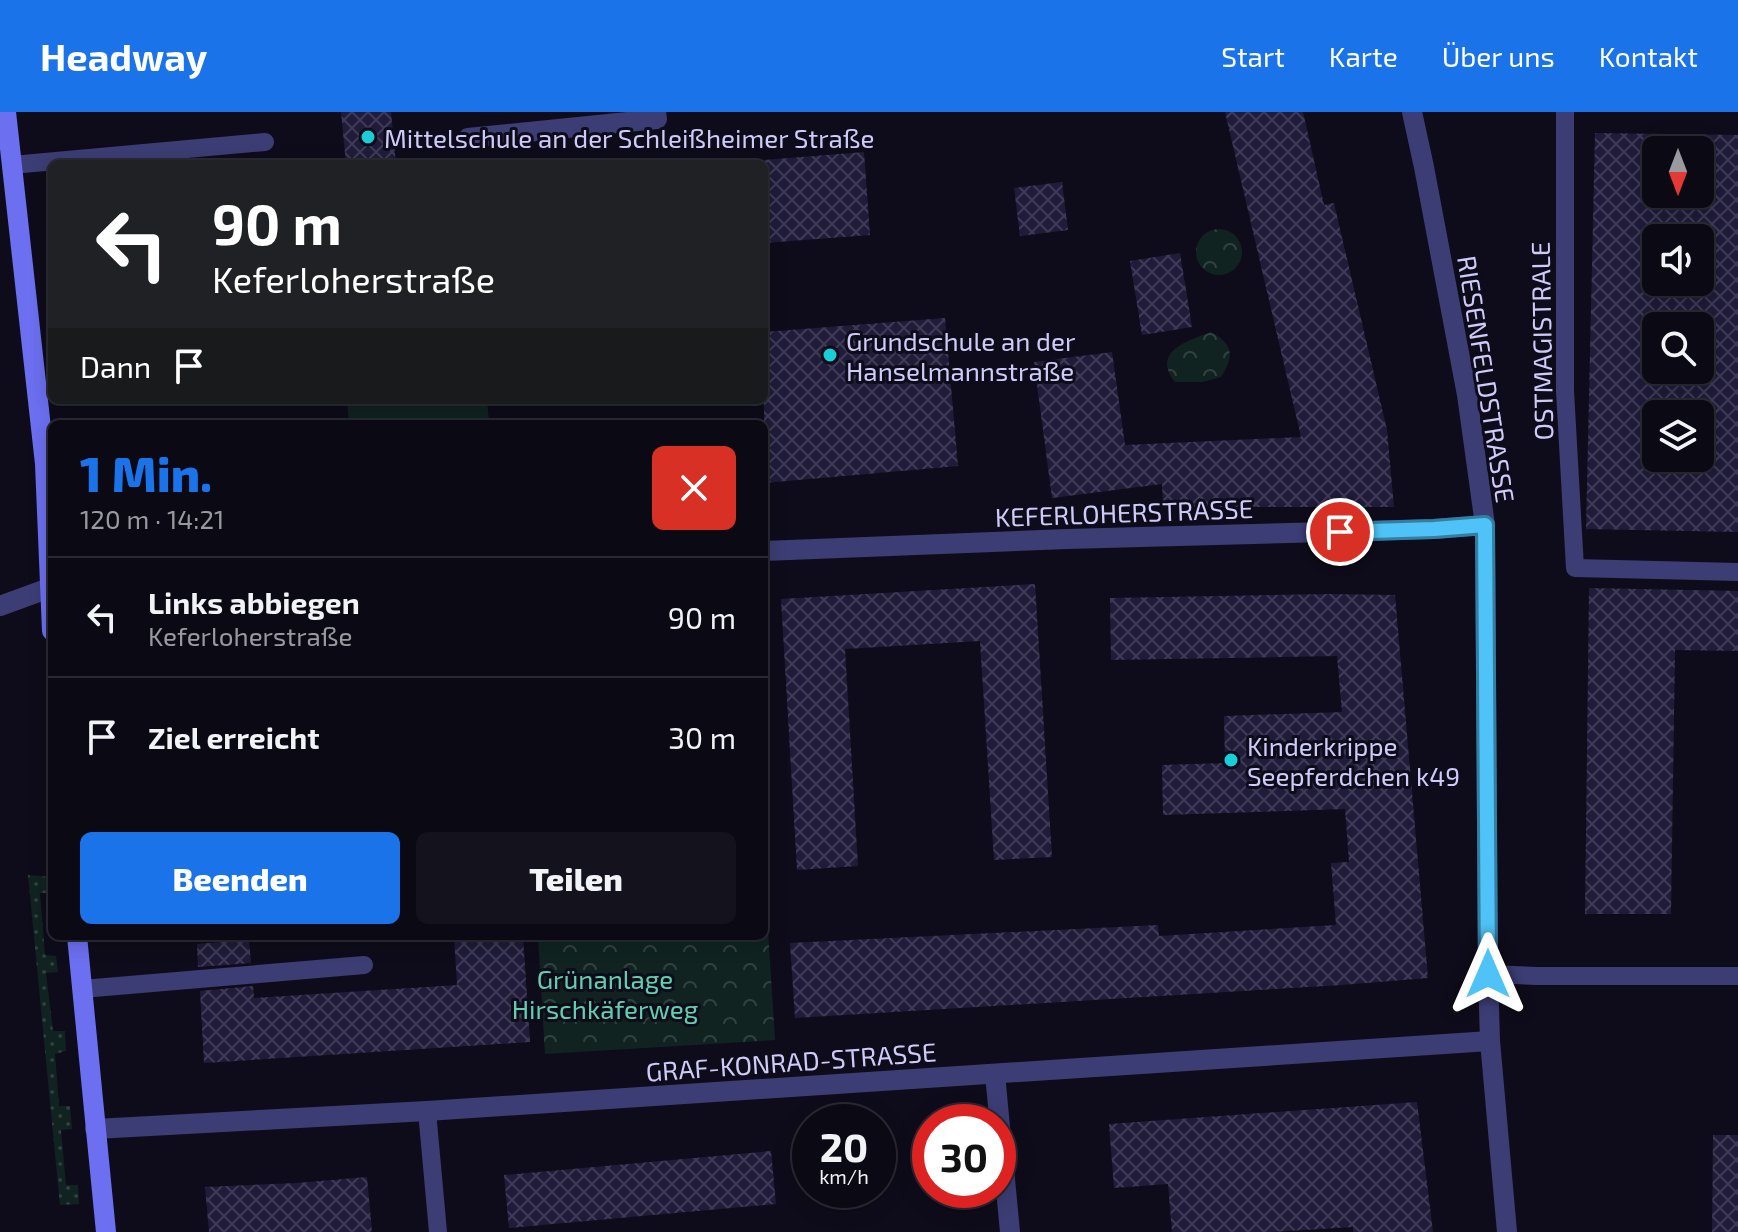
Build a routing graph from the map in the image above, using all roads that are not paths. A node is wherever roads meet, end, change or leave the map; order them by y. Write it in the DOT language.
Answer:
graph roads {
  1 [pos="6,112"];
  2 [pos="1412,112"];
  3 [pos="1565,112"];
  4 [pos="656,116"];
  5 [pos="468,138"];
  6 [pos="265,142"];
  7 [pos="67,160"];
  8 [pos="48,162"];
  9 [pos="12,165"];
  10 [pos="1485,525"];
  11 [pos="48,526"];
  12 [pos="768,551"];
  13 [pos="1738,572"];
  14 [pos="48,588"];
  15 [pos="0,606"];
  16 [pos="77,940"];
  17 [pos="364,965"];
  18 [pos="1488,974"];
  19 [pos="1738,976"];
  20 [pos="82,989"];
  21 [pos="1490,1041"];
  22 [pos="995,1074"];
  23 [pos="427,1111"];
  24 [pos="95,1129"];
  25 [pos="106,1232"];
  26 [pos="438,1232"];
  27 [pos="1010,1232"];
  28 [pos="1507,1232"];
  1 -- 9 [label="main road"];
  2 -- 10 [label="street, RIESENFELDSTRASSE"];
  3 -- 13 [label="lane, OSTMAGISTRALE"];
  4 -- 5 [label="street"];
  6 -- 7 [label="lane"];
  8 -- 9 [label="lane"];
  9 -- 11 [label="main road"];
  10 -- 12 [label="street, KEFERLOHERSTRASSE"];
  10 -- 18 [label="street, RIESENFELDSTRASSE"];
  14 -- 15 [label="street"];
  16 -- 20 [label="main road"];
  17 -- 20 [label="lane"];
  18 -- 19 [label="lane"];
  18 -- 21 [label="street, RIESENFELDSTRASSE"];
  20 -- 24 [label="main road"];
  21 -- 22 [label="street, GRAF-KONRAD-STRASSE"];
  21 -- 28 [label="street, RIESENFELDSTRASSE"];
  22 -- 23 [label="street, GRAF-KONRAD-STRASSE"];
  22 -- 27 [label="street"];
  23 -- 24 [label="street, GRAF-KONRAD-STRASSE"];
  23 -- 26 [label="lane"];
  24 -- 25 [label="main road"];
}
